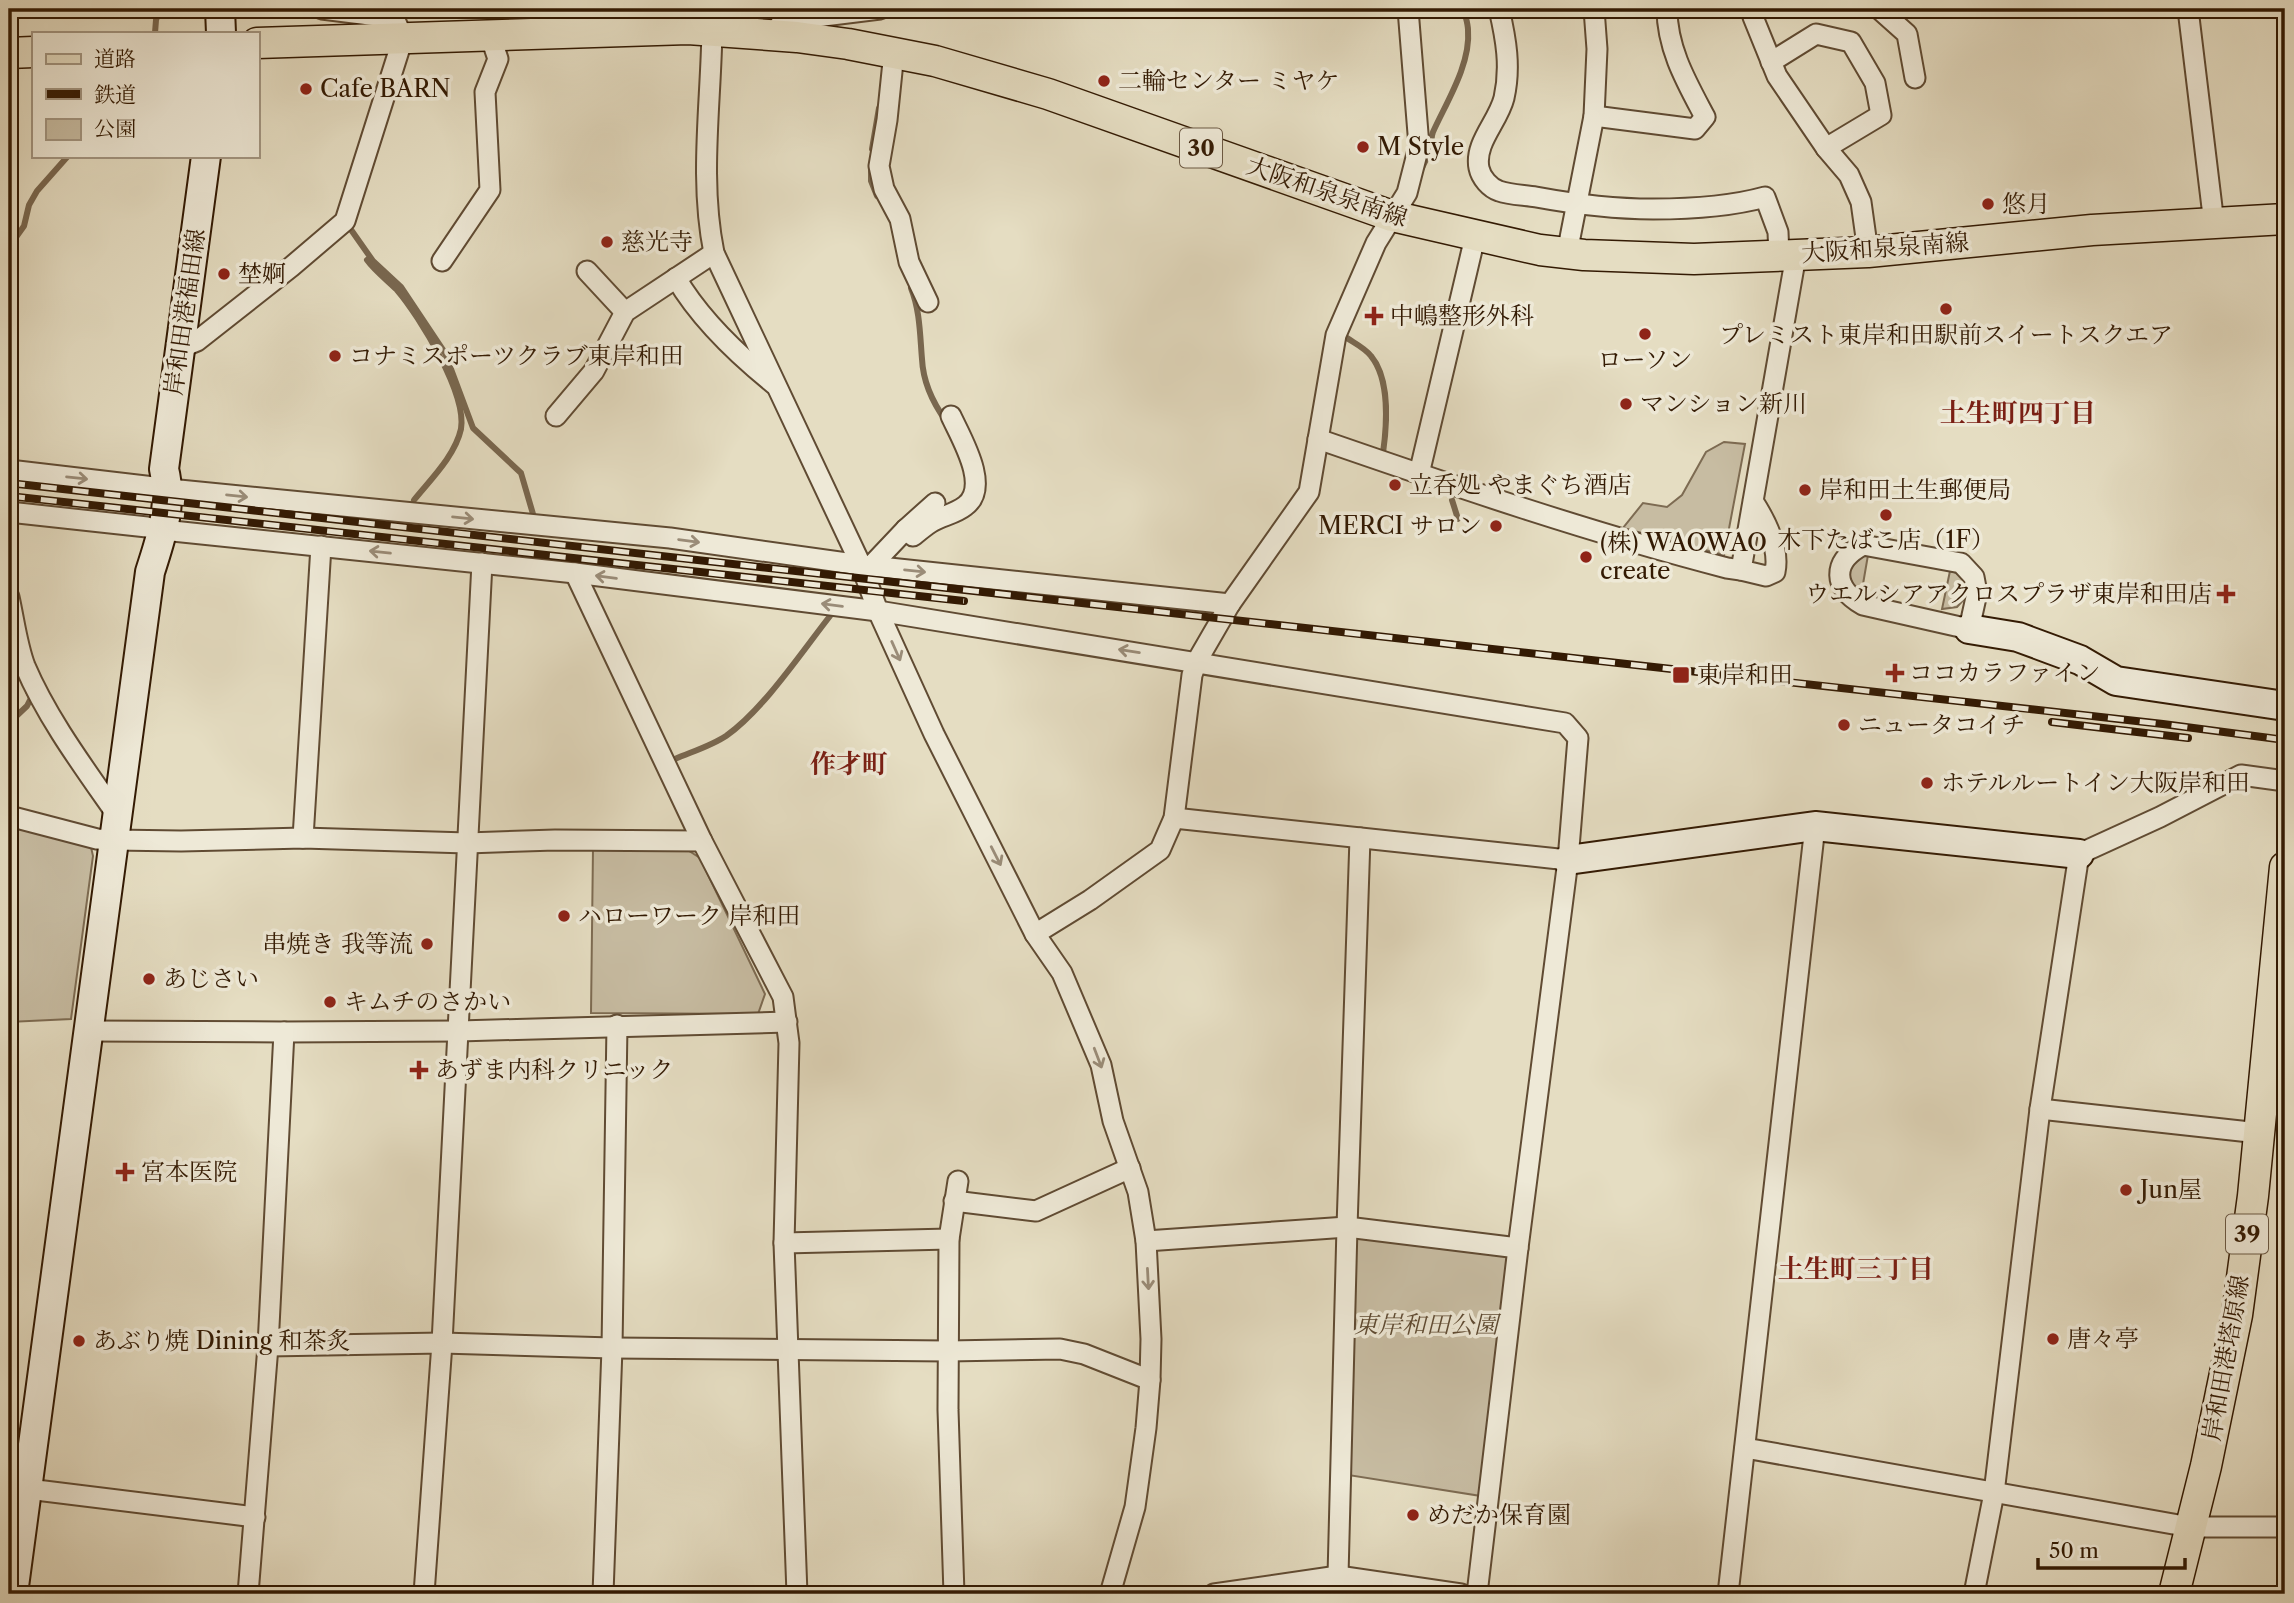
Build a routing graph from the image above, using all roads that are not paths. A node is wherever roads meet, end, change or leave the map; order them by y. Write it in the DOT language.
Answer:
graph roads {
  1 [pos="220,9"];
  2 [pos="322,9"];
  3 [pos="877,9"];
  4 [pos="1408,9"];
  5 [pos="1499,9"];
  6 [pos="1594,9"];
  7 [pos="1667,9"];
  8 [pos="1879,9"];
  9 [pos="2188,9"];
  10 [pos="1753,18"];
  11 [pos="396,22"];
  12 [pos="695,22"];
  13 [pos="221,32"];
  14 [pos="773,34"];
  15 [pos="490,35"];
  16 [pos="259,43"];
  17 [pos="9,52"];
  18 [pos="32,52"];
  19 [pos="894,52"];
  20 [pos="1771,62"];
  21 [pos="1915,78"];
  22 [pos="1594,116"];
  23 [pos="1826,148"];
  24 [pos="206,158"];
  25 [pos="1577,204"];
  26 [pos="1392,216"];
  27 [pos="2285,219"];
  28 [pos="2214,224"];
  29 [pos="1475,237"];
  30 [pos="1868,251"];
  31 [pos="714,253"];
  32 [pos="1567,253"];
  33 [pos="1788,256"];
  34 [pos="442,261"];
  35 [pos="587,271"];
  36 [pos="676,278"];
  37 [pos="929,302"];
  38 [pos="625,312"];
  39 [pos="180,348"];
  40 [pos="778,387"];
  41 [pos="556,416"];
  42 [pos="951,416"];
  43 [pos="1318,439"];
  44 [pos="9,470"];
  45 [pos="1419,474"];
  46 [pos="162,481"];
  47 [pos="1753,501"];
  48 [pos="935,503"];
  49 [pos="9,512"];
  50 [pos="155,528"];
  51 [pos="910,533"];
  52 [pos="321,546"];
  53 [pos="482,563"];
  54 [pos="866,566"];
  55 [pos="1741,570"];
  56 [pos="575,573"];
  57 [pos="9,597"];
  58 [pos="1230,604"];
  59 [pos="878,611"];
  60 [pos="1969,629"];
  61 [pos="1196,661"];
  62 [pos="2285,706"];
  63 [pos="2285,781"];
  64 [pos="9,816"];
  65 [pos="1174,818"];
  66 [pos="1815,826"];
  67 [pos="115,828"];
  68 [pos="303,838"];
  69 [pos="1360,838"];
  70 [pos="702,841"];
  71 [pos="467,843"];
  72 [pos="2079,854"];
  73 [pos="1568,860"];
  74 [pos="2285,867"];
  75 [pos="1035,934"];
  76 [pos="787,1022"];
  77 [pos="617,1025"];
  78 [pos="88,1031"];
  79 [pos="459,1031"];
  80 [pos="284,1032"];
  81 [pos="2040,1109"];
  82 [pos="2259,1133"];
  83 [pos="1130,1168"];
  84 [pos="958,1181"];
  85 [pos="954,1202"];
  86 [pos="1347,1227"];
  87 [pos="949,1240"];
  88 [pos="1146,1241"];
  89 [pos="784,1243"];
  90 [pos="1518,1248"];
  91 [pos="442,1343"];
  92 [pos="268,1346"];
  93 [pos="612,1349"];
  94 [pos="789,1349"];
  95 [pos="948,1351"];
  96 [pos="1150,1380"];
  97 [pos="1745,1448"];
  98 [pos="19,1485"];
  99 [pos="1994,1493"];
  100 [pos="254,1517"];
  101 [pos="2190,1527"];
  102 [pos="2285,1527"];
  103 [pos="1338,1576"];
  104 [pos="13,1594"];
  105 [pos="248,1594"];
  106 [pos="424,1594"];
  107 [pos="603,1594"];
  108 [pos="797,1594"];
  109 [pos="954,1594"];
  110 [pos="1110,1594"];
  111 [pos="1214,1594"];
  112 [pos="1461,1594"];
  113 [pos="1477,1594"];
  114 [pos="1728,1594"];
  115 [pos="1974,1594"];
  116 [pos="2174,1594"];
  1 -- 13 [label="street"];
  2 -- 11 [label="street"];
  3 -- 14 [label="street"];
  4 -- 26 [label="street"];
  5 -- 25 [label="street"];
  6 -- 22 [label="street"];
  7 -- 22 [label="street"];
  8 -- 21 [label="street"];
  9 -- 28 [label="street"];
  10 -- 20 [label="street"];
  11 -- 15 [label="main road, 大阪和泉泉南線 / 30"];
  11 -- 16 [label="main road, 大阪和泉泉南線 / 30"];
  11 -- 39 [label="street"];
  12 -- 14 [label="main road, 大阪和泉泉南線 / 30"];
  12 -- 15 [label="main road, 大阪和泉泉南線 / 30"];
  12 -- 31 [label="street"];
  14 -- 19 [label="main road, 大阪和泉泉南線 / 30"];
  15 -- 34 [label="street"];
  17 -- 18 [label="main road"];
  19 -- 26 [label="main road, 大阪和泉泉南線 / 30"];
  19 -- 37 [label="street"];
  20 -- 23 [label="street"];
  20 -- 23 [label="street"];
  22 -- 25 [label="street"];
  23 -- 30 [label="street"];
  24 -- 39 [label="street, 岸和田港福田線"];
  25 -- 32 [label="street"];
  25 -- 33 [label="street"];
  26 -- 29 [label="main road, 大阪和泉泉南線 / 30"];
  26 -- 43 [label="street"];
  27 -- 28 [label="main road, 大阪和泉泉南線 / 30"];
  28 -- 30 [label="main road, 大阪和泉泉南線 / 30"];
  29 -- 32 [label="main road, 大阪和泉泉南線 / 30"];
  29 -- 45 [label="street"];
  30 -- 33 [label="main road, 大阪和泉泉南線 / 30"];
  31 -- 36 [label="street"];
  31 -- 40 [label="street"];
  32 -- 33 [label="main road, 大阪和泉泉南線 / 30"];
  33 -- 47 [label="street"];
  35 -- 38 [label="street"];
  36 -- 38 [label="street"];
  36 -- 40 [label="street"];
  38 -- 41 [label="street"];
  39 -- 46 [label="street, 岸和田港福田線"];
  40 -- 54 [label="street"];
  42 -- 51 [label="street"];
  43 -- 45 [label="street"];
  43 -- 58 [label="street"];
  44 -- 46 [label="street, one-way"];
  45 -- 55 [label="street"];
  46 -- 50 [label="street, 岸和田港福田線"];
  46 -- 54 [label="street, one-way"];
  47 -- 55 [label="street"];
  47 -- 55 [label="street"];
  48 -- 51 [label="street"];
  49 -- 50 [label="street"];
  50 -- 52 [label="street"];
  50 -- 67 [label="street, 岸和田港福田線"];
  51 -- 54 [label="street"];
  53 -- 52 [label="street, one-way"];
  52 -- 68 [label="street"];
  53 -- 56 [label="street"];
  53 -- 71 [label="street"];
  54 -- 58 [label="street, one-way"];
  54 -- 59 [label="street"];
  59 -- 56 [label="street, one-way"];
  56 -- 70 [label="street"];
  57 -- 67 [label="street"];
  58 -- 61 [label="street"];
  61 -- 59 [label="street, one-way"];
  59 -- 75 [label="street, one-way"];
  60 -- 60 [label="street"];
  60 -- 62 [label="street"];
  61 -- 65 [label="street"];
  61 -- 73 [label="street"];
  63 -- 72 [label="street"];
  64 -- 67 [label="street"];
  65 -- 69 [label="street"];
  65 -- 75 [label="street"];
  66 -- 72 [label="street"];
  66 -- 73 [label="street"];
  66 -- 97 [label="street"];
  67 -- 68 [label="street"];
  67 -- 78 [label="street, 岸和田港福田線"];
  68 -- 71 [label="street"];
  69 -- 73 [label="street"];
  69 -- 86 [label="street"];
  70 -- 71 [label="street"];
  70 -- 76 [label="street"];
  71 -- 79 [label="street"];
  72 -- 81 [label="street"];
  73 -- 90 [label="street"];
  74 -- 82 [label="main road, 岸和田港塔原線 / 39"];
  75 -- 83 [label="street, one-way"];
  76 -- 77 [label="street"];
  76 -- 89 [label="street"];
  77 -- 79 [label="street"];
  77 -- 93 [label="street"];
  78 -- 80 [label="street"];
  78 -- 98 [label="street, 岸和田港福田線"];
  79 -- 80 [label="street"];
  79 -- 91 [label="street"];
  80 -- 92 [label="street"];
  81 -- 82 [label="street"];
  81 -- 99 [label="street"];
  82 -- 101 [label="main road, 岸和田港塔原線 / 39"];
  83 -- 85 [label="street"];
  83 -- 88 [label="street"];
  84 -- 85 [label="street"];
  85 -- 87 [label="street"];
  86 -- 88 [label="street"];
  86 -- 90 [label="street"];
  86 -- 103 [label="street"];
  87 -- 89 [label="street"];
  87 -- 95 [label="street"];
  88 -- 96 [label="street, one-way"];
  89 -- 94 [label="street"];
  90 -- 113 [label="street"];
  91 -- 92 [label="street"];
  91 -- 93 [label="street"];
  91 -- 106 [label="street"];
  92 -- 100 [label="street"];
  93 -- 94 [label="street"];
  93 -- 107 [label="street"];
  94 -- 95 [label="street"];
  94 -- 108 [label="street"];
  95 -- 96 [label="street"];
  95 -- 109 [label="street"];
  96 -- 110 [label="street"];
  97 -- 99 [label="street"];
  97 -- 114 [label="street"];
  98 -- 100 [label="street"];
  98 -- 104 [label="street, 岸和田港福田線"];
  99 -- 101 [label="street"];
  99 -- 115 [label="street"];
  100 -- 105 [label="street"];
  101 -- 102 [label="street"];
  101 -- 116 [label="main road, 岸和田港塔原線 / 39"];
  103 -- 111 [label="street"];
  103 -- 112 [label="street"];
}
